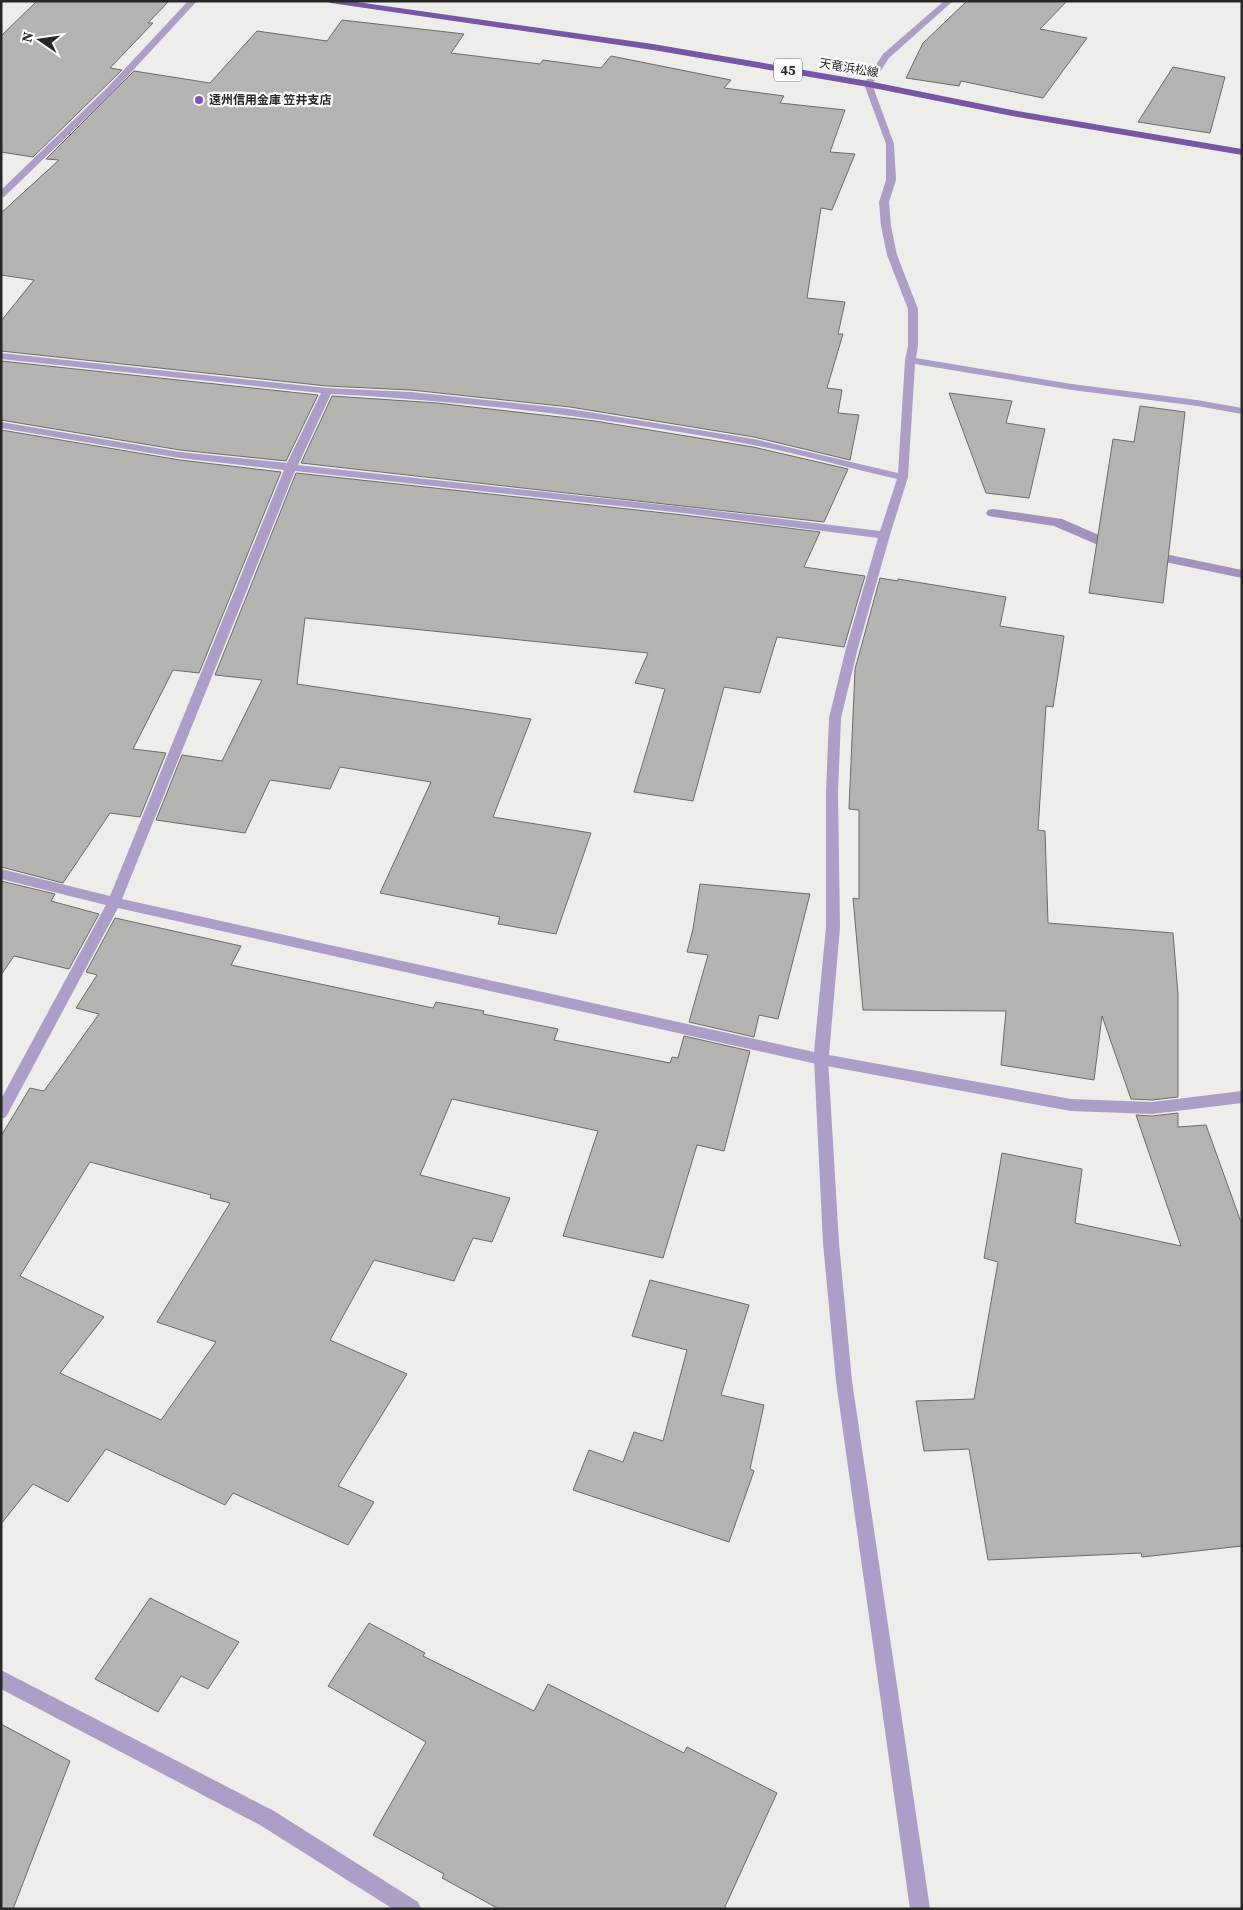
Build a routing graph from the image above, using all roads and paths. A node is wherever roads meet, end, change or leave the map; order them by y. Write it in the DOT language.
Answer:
graph roads {
  1 [pos="193,1"];
  2 [pos="331,1"];
  3 [pos="949,1"];
  4 [pos="868,84"];
  5 [pos="1242,152"];
  6 [pos="1,195"];
  7 [pos="1,356"];
  8 [pos="910,360"];
  9 [pos="327,391"];
  10 [pos="1242,411"];
  11 [pos="1,425"];
  12 [pos="291,467"];
  13 [pos="904,477"];
  14 [pos="884,535"];
  15 [pos="1,874"];
  16 [pos="114,902"];
  17 [pos="822,1060"];
  18 [pos="1242,1097"];
  19 [pos="1,1113"];
  20 [pos="1,1679"];
  21 [pos="411,1909"];
  22 [pos="920,1909"];
  1 -- 6 [label="street"];
  2 -- 4 [label="main road, 天竜浜松線 / 45"];
  3 -- 4 [label="street"];
  4 -- 5 [label="main road, 天竜浜松線 / 45"];
  4 -- 8 [label="street"];
  7 -- 9 [label="street"];
  8 -- 10 [label="street"];
  8 -- 13 [label="street"];
  9 -- 12 [label="street"];
  9 -- 13 [label="street"];
  11 -- 12 [label="street"];
  12 -- 14 [label="street"];
  12 -- 16 [label="street"];
  13 -- 14 [label="street"];
  14 -- 17 [label="street"];
  15 -- 16 [label="street"];
  16 -- 17 [label="street"];
  16 -- 19 [label="street"];
  17 -- 18 [label="street"];
  17 -- 22 [label="street"];
  20 -- 21 [label="street"];
}
